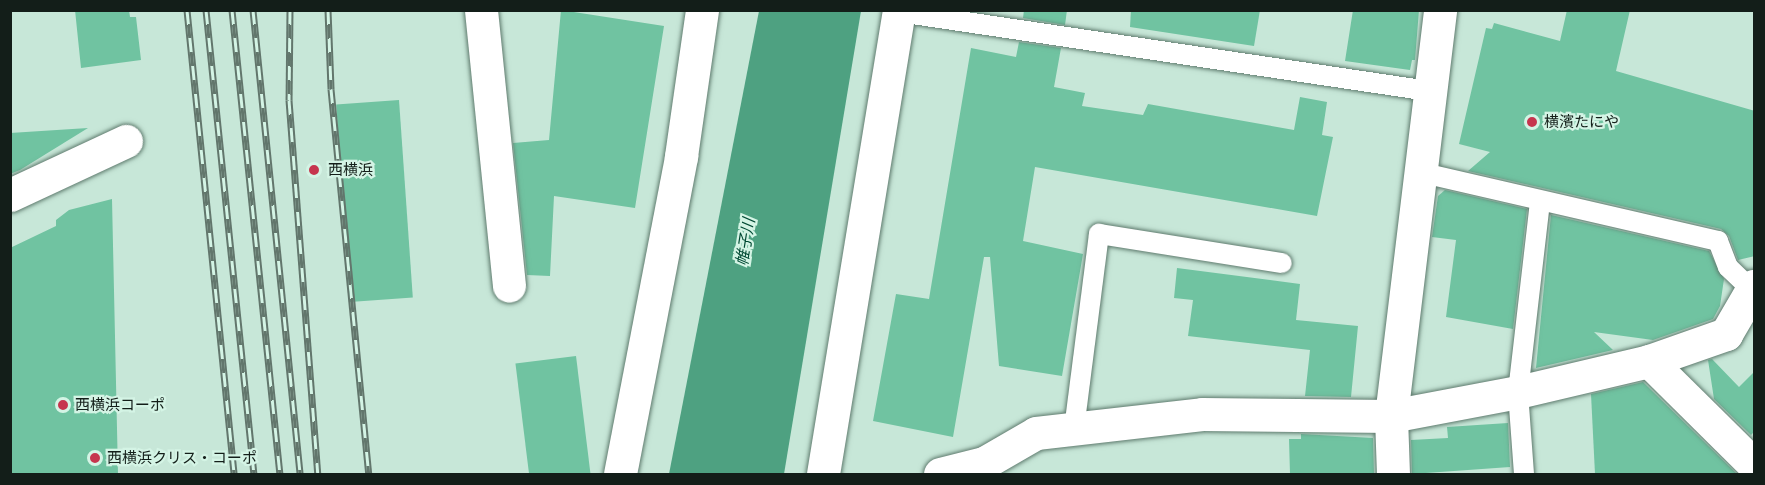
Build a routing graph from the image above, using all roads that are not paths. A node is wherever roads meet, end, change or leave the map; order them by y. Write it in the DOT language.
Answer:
graph roads {
  1 [pos="481,10"];
  2 [pos="702,10"];
  3 [pos="1440,10"];
  4 [pos="899,11"];
  5 [pos="1429,91"];
  6 [pos="126,141"];
  7 [pos="1419,172"];
  8 [pos="10,195"];
  9 [pos="1539,201"];
  10 [pos="1282,263"];
  11 [pos="509,286"];
  12 [pos="1753,288"];
  13 [pos="1649,361"];
  14 [pos="1518,392"];
  15 [pos="1391,416"];
  16 [pos="1074,429"];
  17 [pos="1755,465"];
  18 [pos="620,474"];
  19 [pos="823,474"];
  20 [pos="940,474"];
  21 [pos="1393,474"];
  22 [pos="1524,474"];
  1 -- 11 [label="street"];
  2 -- 18 [label="street"];
  3 -- 5 [label="street"];
  4 -- 5 [label="lane"];
  4 -- 19 [label="street"];
  5 -- 7 [label="street"];
  6 -- 8 [label="street"];
  7 -- 9 [label="lane"];
  7 -- 15 [label="street"];
  9 -- 12 [label="lane"];
  9 -- 14 [label="lane"];
  10 -- 16 [label="lane"];
  12 -- 13 [label="street"];
  13 -- 14 [label="street"];
  13 -- 17 [label="street"];
  14 -- 15 [label="street"];
  14 -- 22 [label="lane"];
  15 -- 16 [label="street"];
  15 -- 21 [label="street"];
  16 -- 20 [label="street"];
}
